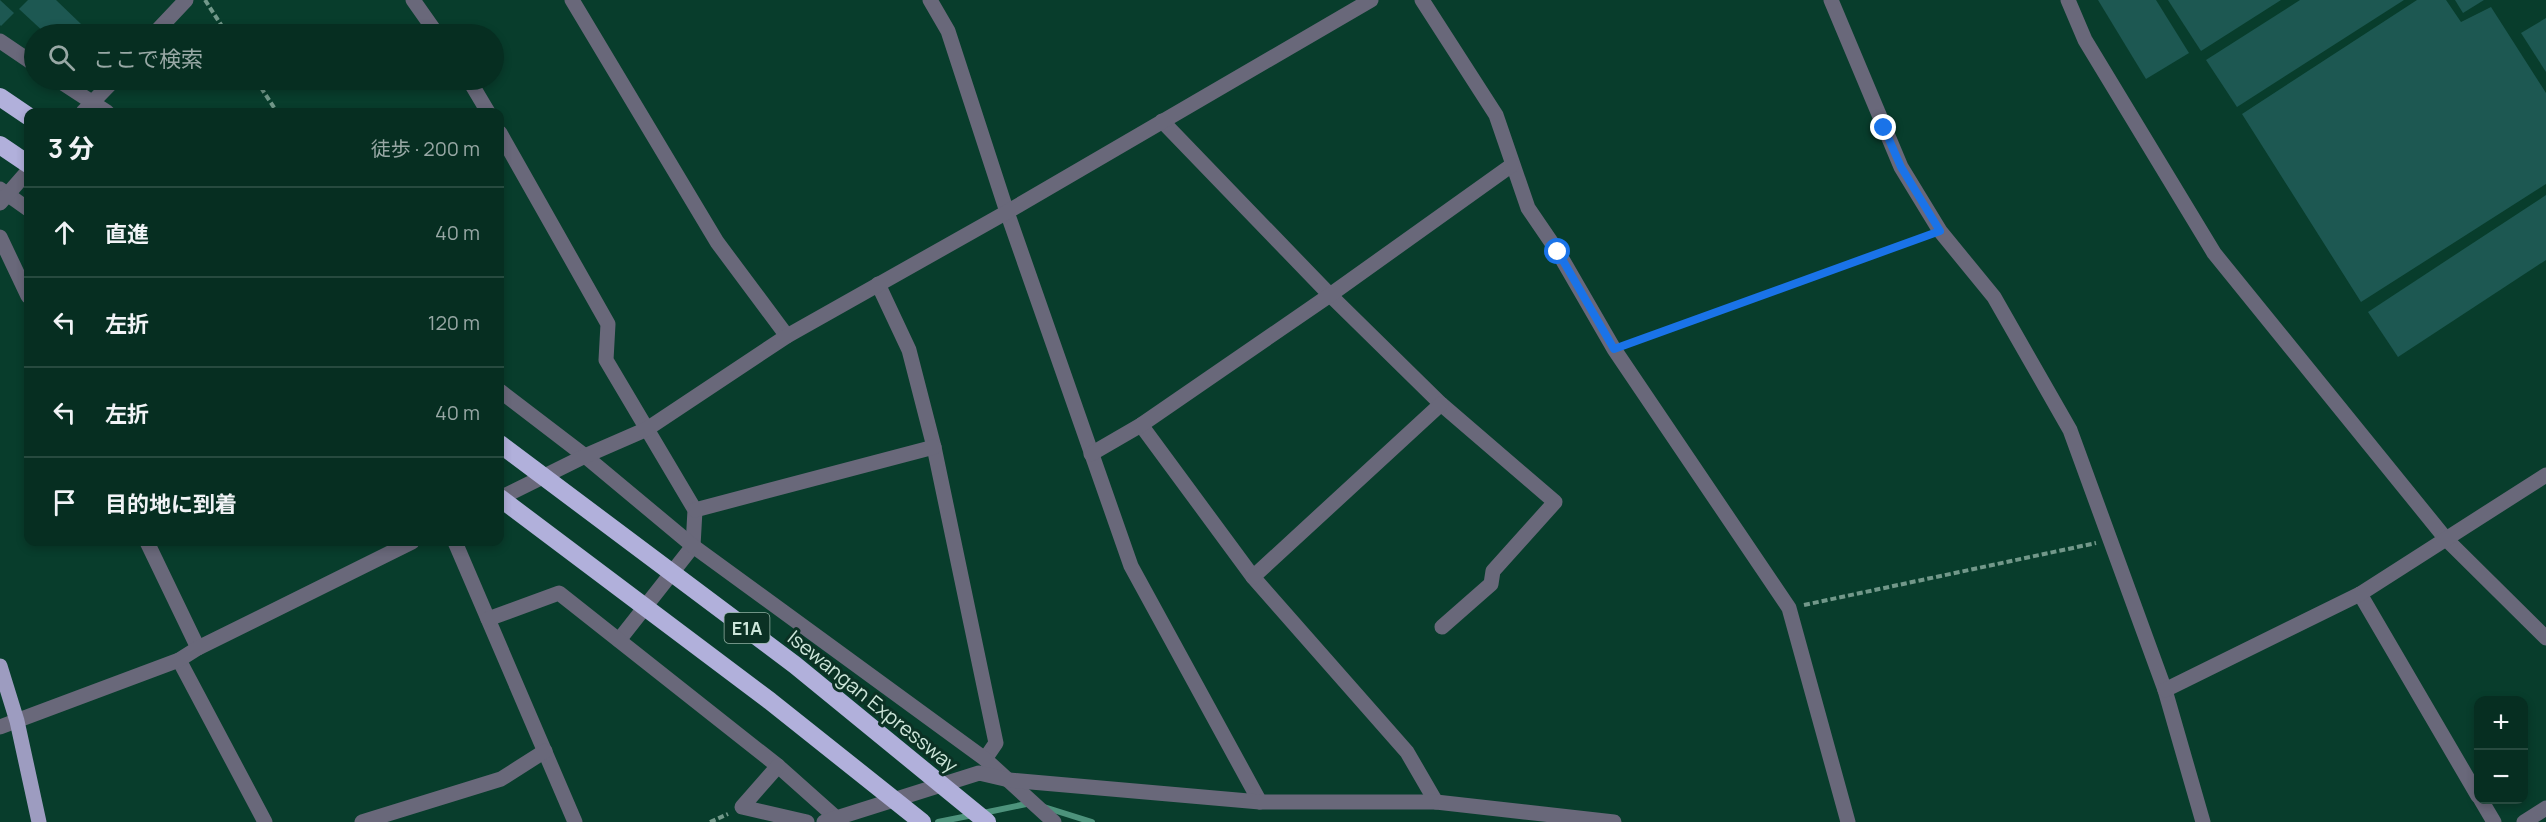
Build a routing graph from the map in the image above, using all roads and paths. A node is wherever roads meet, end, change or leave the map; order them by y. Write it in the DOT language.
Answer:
graph roads {
  1 [pos="186,0"];
  2 [pos="205,0"];
  3 [pos="413,0"];
  4 [pos="572,0"];
  5 [pos="930,0"];
  6 [pos="1371,0"];
  7 [pos="1422,0"];
  8 [pos="1831,0"];
  9 [pos="2067,0"];
  10 [pos="163,24"];
  11 [pos="221,24"];
  12 [pos="430,24"];
  13 [pos="0,41"];
  14 [pos="24,57"];
  15 [pos="69,90"];
  16 [pos="105,90"];
  17 [pos="262,90"];
  18 [pos="475,90"];
  19 [pos="0,97"];
  20 [pos="88,108"];
  21 [pos="274,108"];
  22 [pos="486,108"];
  23 [pos="24,113"];
  24 [pos="1162,121"];
  25 [pos="504,140"];
  26 [pos="0,145"];
  27 [pos="24,161"];
  28 [pos="1512,165"];
  29 [pos="24,175"];
  30 [pos="2,195"];
  31 [pos="24,206"];
  32 [pos="1007,212"];
  33 [pos="1940,231"];
  34 [pos="0,237"];
  35 [pos="878,284"];
  36 [pos="24,288"];
  37 [pos="1330,295"];
  38 [pos="787,336"];
  39 [pos="1614,349"];
  40 [pos="504,394"];
  41 [pos="1441,404"];
  42 [pos="1141,425"];
  43 [pos="647,429"];
  44 [pos="504,447"];
  45 [pos="933,447"];
  46 [pos="1091,454"];
  47 [pos="585,456"];
  48 [pos="2546,475"];
  49 [pos="504,496"];
  50 [pos="504,501"];
  51 [pos="695,510"];
  52 [pos="2446,539"];
  53 [pos="2109,540"];
  54 [pos="149,546"];
  55 [pos="404,546"];
  56 [pos="457,546"];
  57 [pos="693,546"];
  58 [pos="1253,577"];
  59 [pos="2360,594"];
  60 [pos="1789,608"];
  61 [pos="488,619"];
  62 [pos="1442,627"];
  63 [pos="2546,638"];
  64 [pos="619,640"];
  65 [pos="198,648"];
  66 [pos="179,660"];
  67 [pos="0,666"];
  68 [pos="2165,690"];
  69 [pos="17,721"];
  70 [pos="0,727"];
  71 [pos="545,751"];
  72 [pos="985,759"];
  73 [pos="778,766"];
  74 [pos="1009,780"];
  75 [pos="2474,789"];
  76 [pos="1260,802"];
  77 [pos="1436,802"];
  78 [pos="2483,804"];
  79 [pos="2546,808"];
  80 [pos="834,821"];
  81 [pos="39,822"];
  82 [pos="265,822"];
  83 [pos="362,822"];
  84 [pos="575,822"];
  85 [pos="807,822"];
  86 [pos="922,822"];
  87 [pos="987,822"];
  88 [pos="1054,822"];
  89 [pos="1614,822"];
  90 [pos="1848,822"];
  91 [pos="2203,822"];
  92 [pos="2494,822"];
  93 [pos="2524,822"];
  1 -- 10 [label="street"];
  2 -- 11 [label="path"];
  3 -- 12 [label="street"];
  4 -- 38 [label="street"];
  5 -- 32 [label="street"];
  6 -- 24 [label="street"];
  7 -- 28 [label="street"];
  8 -- 33 [label="street"];
  9 -- 52 [label="street"];
  13 -- 14 [label="street"];
  15 -- 20 [label="street"];
  16 -- 20 [label="street"];
  17 -- 21 [label="path"];
  18 -- 22 [label="street"];
  19 -- 23 [label="highway"];
  24 -- 32 [label="street"];
  24 -- 37 [label="street"];
  25 -- 43 [label="street"];
  26 -- 27 [label="highway"];
  28 -- 37 [label="street"];
  28 -- 39 [label="street"];
  29 -- 30 [label="street"];
  30 -- 31 [label="street"];
  32 -- 35 [label="street"];
  32 -- 46 [label="street"];
  33 -- 39 [label="path"];
  33 -- 53 [label="street"];
  34 -- 36 [label="street"];
  35 -- 38 [label="street"];
  35 -- 45 [label="street"];
  37 -- 41 [label="street"];
  37 -- 42 [label="street"];
  38 -- 43 [label="street"];
  39 -- 60 [label="street"];
  40 -- 47 [label="street"];
  41 -- 58 [label="street"];
  41 -- 62 [label="street"];
  42 -- 46 [label="street"];
  42 -- 58 [label="street"];
  43 -- 47 [label="street"];
  43 -- 51 [label="street"];
  44 -- 87 [label="highway, Isewangan Expressway / E1A"];
  45 -- 51 [label="street"];
  45 -- 72 [label="street"];
  46 -- 76 [label="street"];
  47 -- 49 [label="street"];
  47 -- 57 [label="street"];
  48 -- 52 [label="street"];
  50 -- 86 [label="highway, E1A"];
  51 -- 57 [label="street"];
  52 -- 59 [label="street"];
  52 -- 63 [label="street"];
  53 -- 60 [label="path"];
  53 -- 68 [label="street"];
  54 -- 65 [label="street"];
  55 -- 65 [label="street"];
  56 -- 61 [label="street"];
  57 -- 64 [label="street"];
  57 -- 72 [label="street"];
  58 -- 77 [label="street"];
  59 -- 68 [label="street"];
  59 -- 75 [label="street"];
  60 -- 90 [label="street"];
  61 -- 64 [label="street"];
  61 -- 71 [label="street"];
  64 -- 73 [label="street"];
  65 -- 66 [label="street"];
  66 -- 69 [label="street"];
  66 -- 82 [label="street"];
  67 -- 69 [label="main road"];
  68 -- 91 [label="street"];
  69 -- 70 [label="street"];
  69 -- 81 [label="main road"];
  71 -- 83 [label="street"];
  71 -- 84 [label="street"];
  72 -- 74 [label="street"];
  73 -- 80 [label="street"];
  73 -- 85 [label="street"];
  74 -- 76 [label="street"];
  74 -- 80 [label="street"];
  74 -- 88 [label="street"];
  76 -- 77 [label="street"];
  77 -- 89 [label="street"];
  78 -- 92 [label="street"];
  79 -- 93 [label="street"];
}
